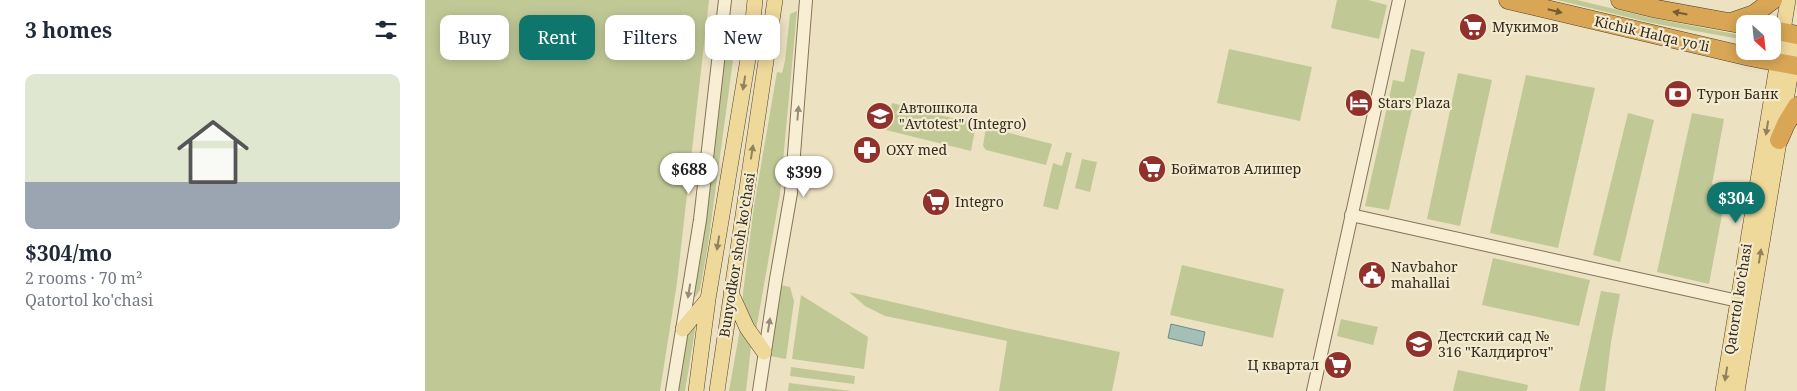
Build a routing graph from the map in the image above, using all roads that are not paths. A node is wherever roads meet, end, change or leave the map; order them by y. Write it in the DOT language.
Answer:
graph roads {
  1 [pos="725,0"];
  2 [pos="755,0"];
  3 [pos="775,0"];
  4 [pos="806,0"];
  5 [pos="1399,0"];
  6 [pos="1508,0"];
  7 [pos="1620,0"];
  8 [pos="1773,0"];
  9 [pos="1788,0"];
  10 [pos="1752,15"];
  11 [pos="1736,24"];
  12 [pos="1787,33"];
  13 [pos="1789,65"];
  14 [pos="1797,106"];
  15 [pos="1779,140"];
  16 [pos="1351,215"];
  17 [pos="731,293"];
  18 [pos="709,299"];
  19 [pos="1745,303"];
  20 [pos="683,329"];
  21 [pos="765,352"];
  22 [pos="672,391"];
  23 [pos="696,391"];
  24 [pos="717,391"];
  25 [pos="759,391"];
  26 [pos="1313,391"];
  27 [pos="1723,391"];
  28 [pos="1737,391"];
  1 -- 20 [label="street, one-way"];
  2 -- 18 [label="main road, Bunyodkor shoh ko'chasi, one-way"];
  17 -- 3 [label="main road, Bunyodkor shoh ko'chasi, one-way"];
  21 -- 4 [label="street, one-way"];
  5 -- 16 [label="street"];
  6 -- 13 [label="highway, Kichik Halqa yo'li, one-way"];
  11 -- 7 [label="highway, Kichik Halqa yo'li, one-way"];
  8 -- 10 [label="highway"];
  9 -- 12 [label="main road, Qatortol ko'chasi"];
  12 -- 13 [label="main road, Qatortol ko'chasi"];
  13 -- 15 [label="main road, Qatortol ko'chasi"];
  13 -- 19 [label="main road, Qatortol ko'chasi, one-way"];
  14 -- 15 [label="highway"];
  19 -- 15 [label="main road, Qatortol ko'chasi, one-way"];
  16 -- 19 [label="street"];
  16 -- 26 [label="street"];
  17 -- 21 [label="main road"];
  17 -- 24 [label="main road, Bunyodkor shoh ko'chasi"];
  18 -- 20 [label="main road"];
  18 -- 23 [label="main road, Bunyodkor shoh ko'chasi"];
  19 -- 27 [label="main road, Qatortol ko'chasi, one-way"];
  19 -- 28 [label="main road, Qatortol ko'chasi"];
  20 -- 22 [label="street"];
  21 -- 25 [label="street"];
}
